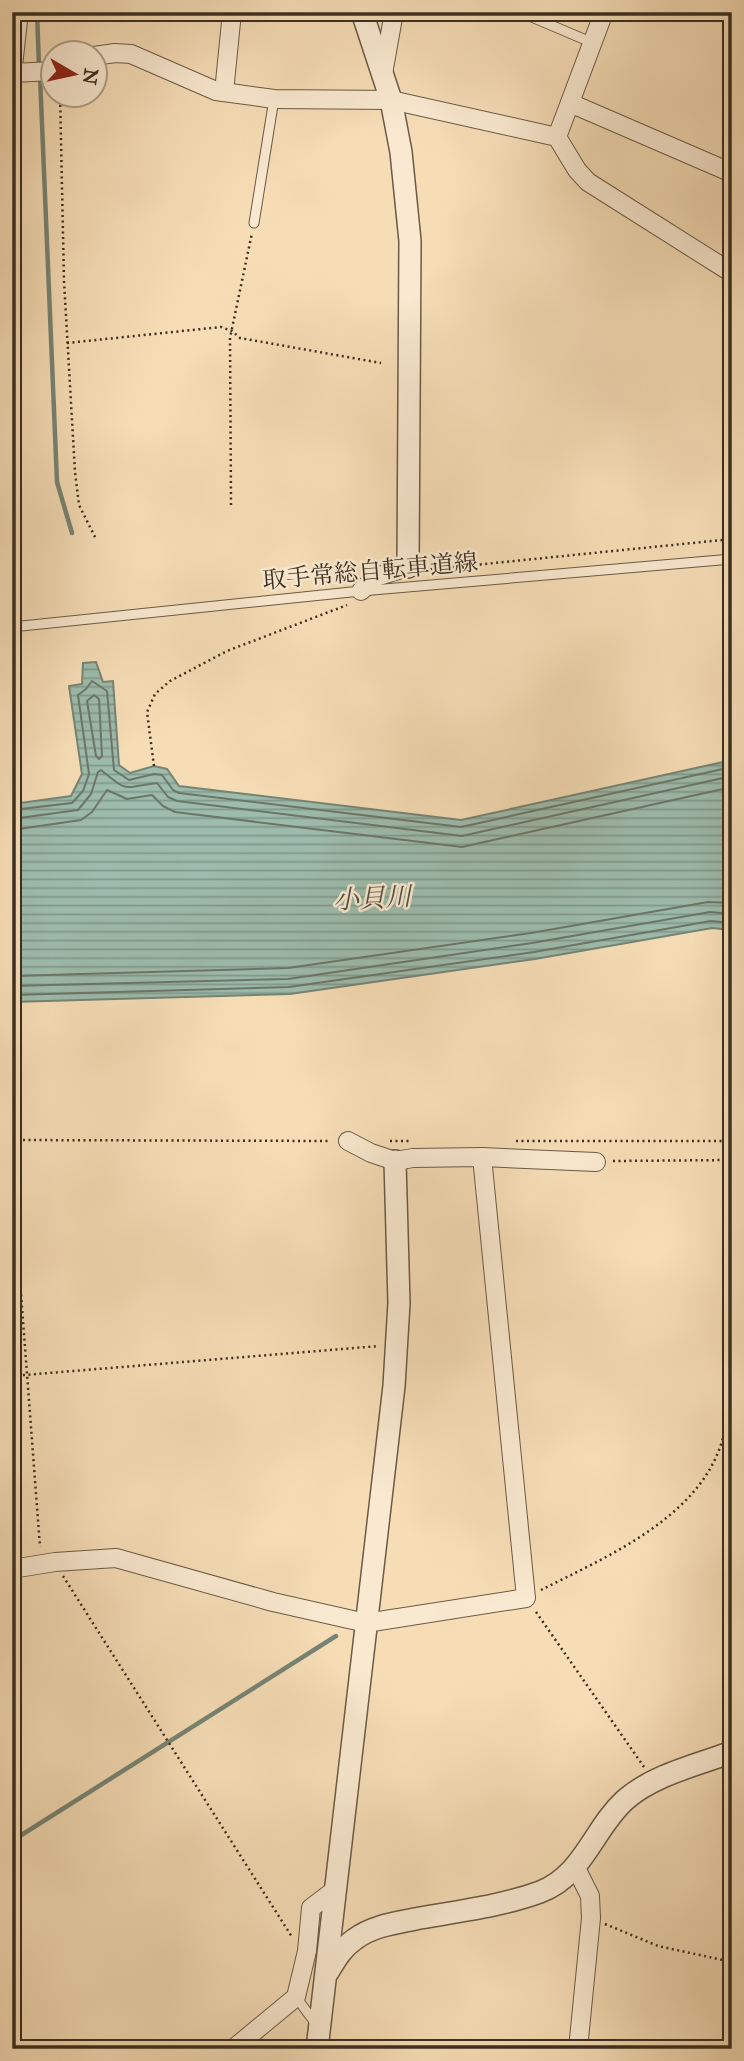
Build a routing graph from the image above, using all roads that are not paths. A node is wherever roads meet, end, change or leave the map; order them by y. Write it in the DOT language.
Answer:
graph roads {
  1 [pos="19,12"];
  2 [pos="232,12"];
  3 [pos="362,12"];
  4 [pos="394,12"];
  5 [pos="520,12"];
  6 [pos="604,12"];
  7 [pos="593,43"];
  8 [pos="108,54"];
  9 [pos="38,72"];
  10 [pos="17,74"];
  11 [pos="383,75"];
  12 [pos="224,92"];
  13 [pos="274,99"];
  14 [pos="391,100"];
  15 [pos="570,103"];
  16 [pos="557,137"];
  17 [pos="732,173"];
  18 [pos="254,223"];
  19 [pos="732,273"];
  20 [pos="732,559"];
  21 [pos="408,567"];
  22 [pos="361,591"];
  23 [pos="12,627"];
  24 [pos="348,1141"];
  25 [pos="482,1157"];
  26 [pos="395,1161"];
  27 [pos="596,1162"];
  28 [pos="12,1569"];
  29 [pos="366,1623"];
  30 [pos="732,1752"];
  31 [pos="576,1868"];
  32 [pos="336,1889"];
  33 [pos="326,1976"];
  34 [pos="296,1997"];
  35 [pos="318,2038"];
  36 [pos="233,2049"];
  37 [pos="578,2049"];
  1 -- 10 [label="street"];
  2 -- 12 [label="street"];
  3 -- 11 [label="street"];
  4 -- 11 [label="street"];
  5 -- 7 [label="lane"];
  6 -- 7 [label="street"];
  7 -- 15 [label="street"];
  8 -- 12 [label="street"];
  9 -- 10 [label="street"];
  11 -- 14 [label="street"];
  12 -- 13 [label="street"];
  13 -- 14 [label="street"];
  13 -- 18 [label="lane"];
  14 -- 16 [label="street"];
  14 -- 21 [label="street"];
  15 -- 16 [label="street"];
  15 -- 17 [label="street"];
  16 -- 19 [label="street"];
  20 -- 22 [label="lane, 取手常総自転車道線"];
  21 -- 22 [label="street"];
  22 -- 23 [label="lane, 取手常総自転車道線"];
  24 -- 26 [label="street"];
  25 -- 26 [label="street"];
  25 -- 27 [label="street"];
  25 -- 29 [label="street"];
  26 -- 29 [label="street"];
  28 -- 29 [label="street"];
  29 -- 32 [label="street"];
  30 -- 31 [label="street"];
  31 -- 33 [label="street"];
  31 -- 37 [label="street"];
  32 -- 33 [label="street"];
  32 -- 34 [label="street"];
  33 -- 35 [label="street"];
  34 -- 35 [label="lane"];
  34 -- 36 [label="street"];
}
